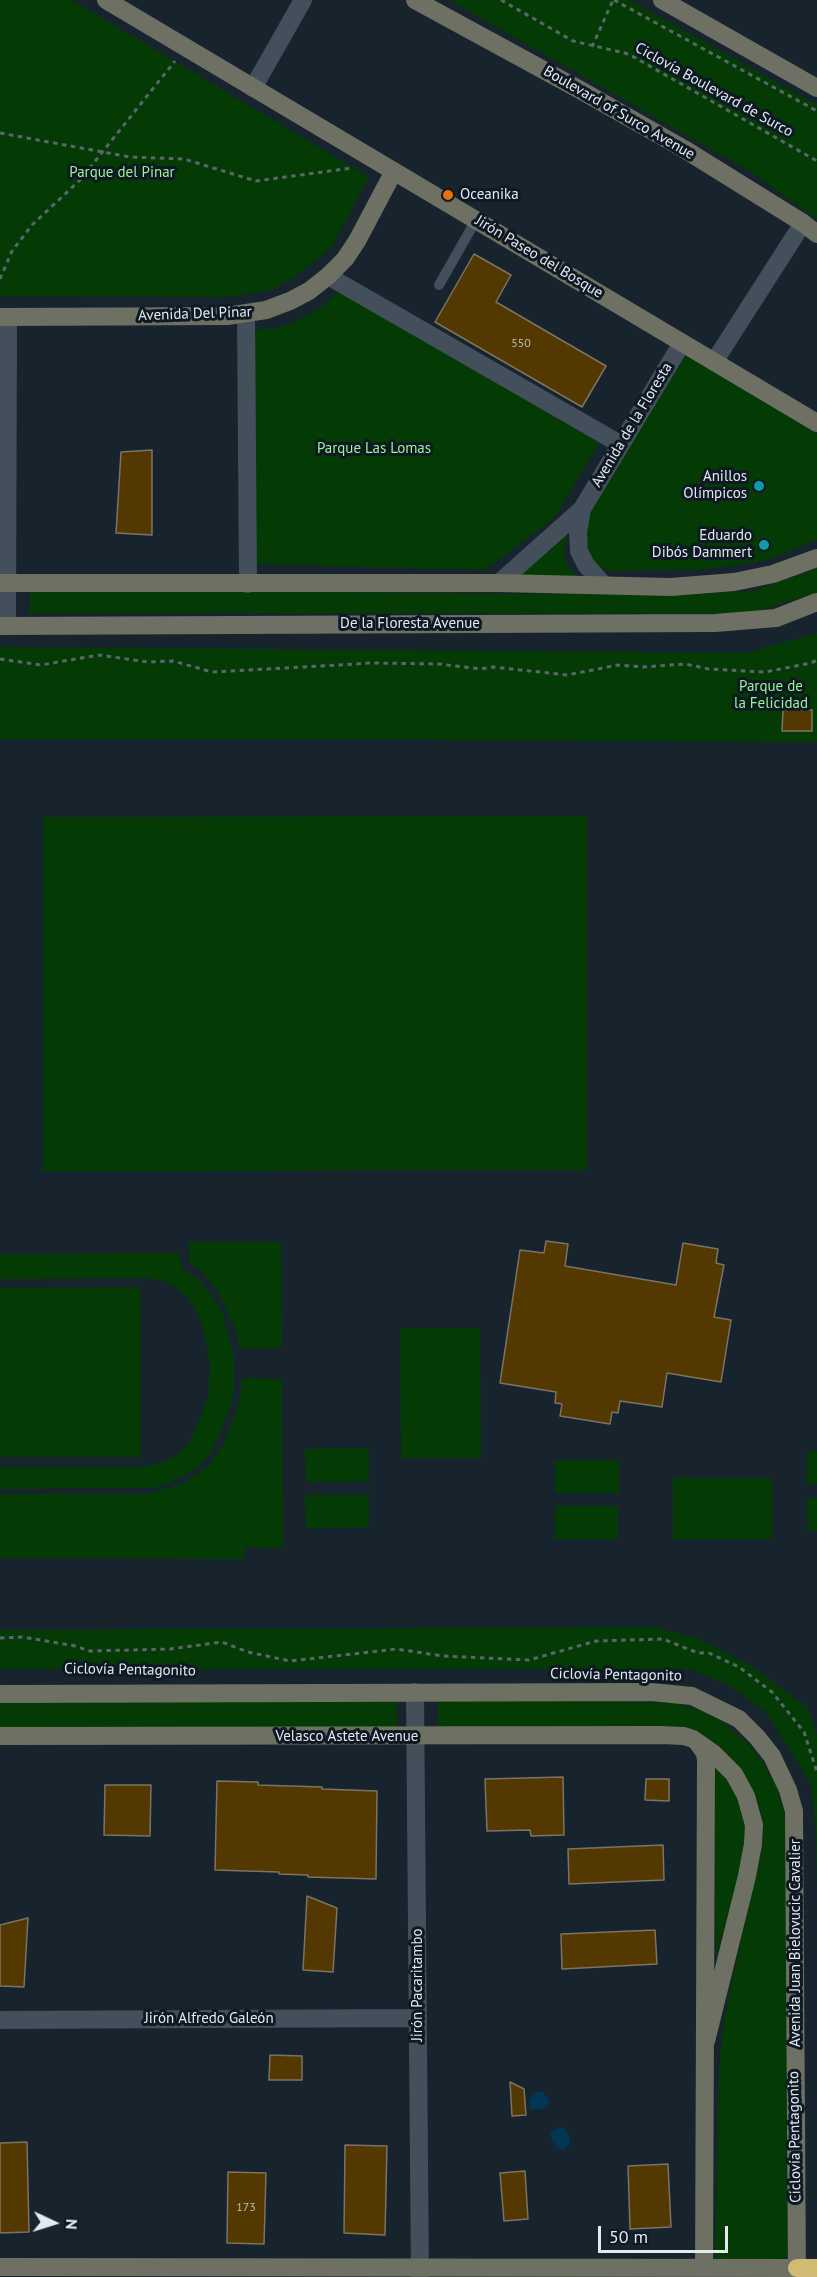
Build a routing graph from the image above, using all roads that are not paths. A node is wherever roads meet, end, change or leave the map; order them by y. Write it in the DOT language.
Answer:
graph roads {
  1 [pos="106,0"];
  2 [pos="303,0"];
  3 [pos="415,0"];
  4 [pos="662,0"];
  5 [pos="127,5"];
  6 [pos="253,88"];
  7 [pos="817,88"];
  8 [pos="387,167"];
  9 [pos="476,220"];
  10 [pos="810,229"];
  11 [pos="328,276"];
  12 [pos="439,285"];
  13 [pos="246,315"];
  14 [pos="4,317"];
  15 [pos="682,343"];
  16 [pos="714,362"];
  17 [pos="817,423"];
  18 [pos="620,444"];
  19 [pos="582,508"];
  20 [pos="817,558"];
  21 [pos="4,583"];
  22 [pos="499,583"];
  23 [pos="248,584"];
  24 [pos="603,584"];
  25 [pos="817,602"];
  26 [pos="3,626"];
  27 [pos="415,1692"];
  28 [pos="0,1694"];
  29 [pos="0,1736"];
  30 [pos="416,1737"];
  31 [pos="693,1739"];
  32 [pos="418,2018"];
  33 [pos="0,2020"];
  34 [pos="706,2042"];
  35 [pos="0,2267"];
  36 [pos="817,2268"];
  37 [pos="420,2272"];
  38 [pos="797,2272"];
  39 [pos="704,2273"];
  1 -- 5 [label="main road, Jirón Paseo del Bosque"];
  2 -- 6 [label="street"];
  3 -- 10 [label="main road, Boulevard of Surco Avenue"];
  4 -- 7 [label="main road"];
  5 -- 6 [label="main road, Jirón Paseo del Bosque"];
  6 -- 8 [label="main road, Jirón Paseo del Bosque"];
  8 -- 9 [label="main road, Jirón Paseo del Bosque"];
  8 -- 11 [label="main road, Avenida Del Pinar"];
  9 -- 12 [label="lane"];
  9 -- 15 [label="main road, Jirón Paseo del Bosque"];
  10 -- 16 [label="street"];
  11 -- 13 [label="main road, Avenida Del Pinar"];
  11 -- 18 [label="street"];
  13 -- 14 [label="main road, Avenida Del Pinar"];
  13 -- 23 [label="street"];
  14 -- 21 [label="street"];
  15 -- 16 [label="main road, Jirón Paseo del Bosque"];
  15 -- 18 [label="street, Avenida de la Floresta"];
  16 -- 17 [label="main road, Jirón Paseo del Bosque"];
  18 -- 19 [label="street, Avenida de la Floresta"];
  19 -- 22 [label="street, Avenida de la Floresta"];
  19 -- 24 [label="street, Avenida de la Floresta"];
  20 -- 24 [label="main road"];
  21 -- 23 [label="main road"];
  21 -- 26 [label="street"];
  22 -- 23 [label="main road"];
  22 -- 24 [label="main road"];
  25 -- 26 [label="main road, De la Floresta Avenue"];
  27 -- 28 [label="main road"];
  27 -- 30 [label="street, Jirón Pacaritambo"];
  27 -- 38 [label="main road, Avenida Juan Bielovucic Cavalier"];
  29 -- 30 [label="main road, Velasco Astete Avenue"];
  30 -- 31 [label="main road, Velasco Astete Avenue"];
  30 -- 32 [label="street, Jirón Pacaritambo"];
  31 -- 34 [label="main road"];
  31 -- 34 [label="main road"];
  32 -- 33 [label="street, Jirón Alfredo Galeón"];
  32 -- 37 [label="street, Jirón Pacaritambo"];
  34 -- 39 [label="main road"];
  35 -- 37 [label="main road"];
  36 -- 38 [label="highway"];
  37 -- 39 [label="main road"];
  38 -- 39 [label="main road"];
}
